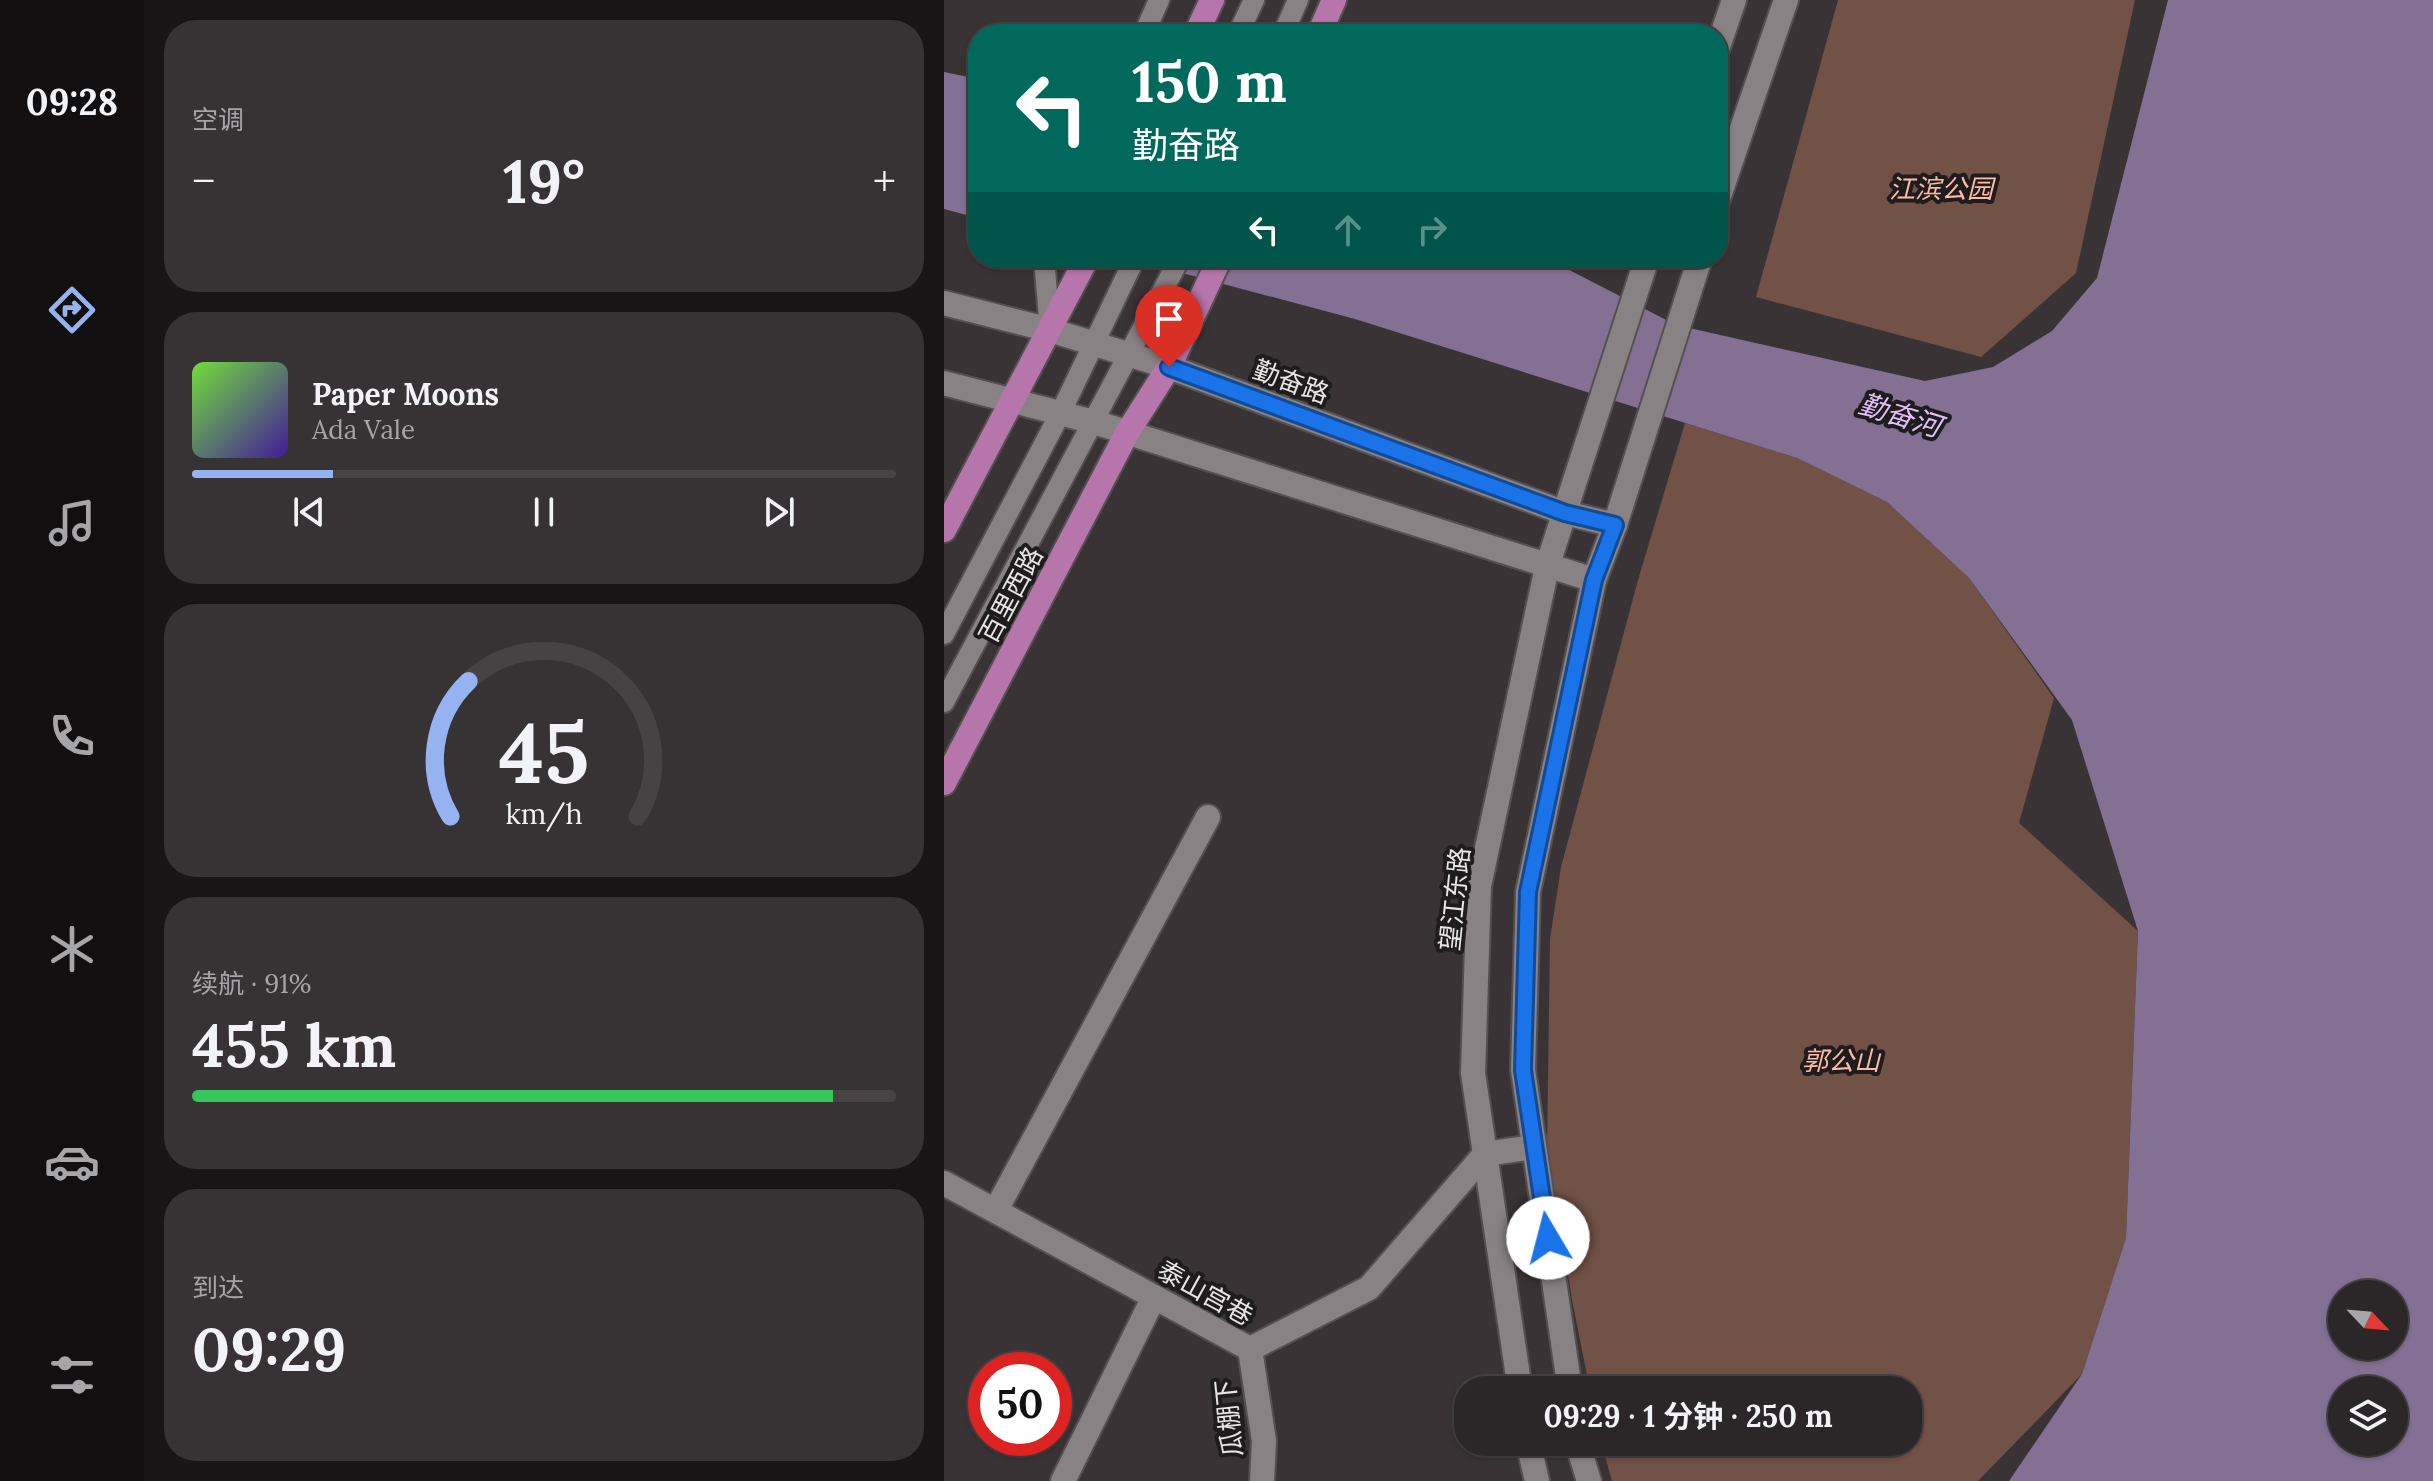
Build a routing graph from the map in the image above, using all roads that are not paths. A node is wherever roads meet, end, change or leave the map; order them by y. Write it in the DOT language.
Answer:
graph roads {
  1 [pos="1159,0"];
  2 [pos="1212,0"];
  3 [pos="1254,0"];
  4 [pos="1298,0"];
  5 [pos="1334,0"];
  6 [pos="1734,0"];
  7 [pos="1786,0"];
  8 [pos="1148,24"];
  9 [pos="1201,24"];
  10 [pos="1243,24"];
  11 [pos="1287,24"];
  12 [pos="1323,24"];
  13 [pos="1726,24"];
  14 [pos="1728,170"];
  15 [pos="1044,268"];
  16 [pos="1082,268"];
  17 [pos="1130,268"];
  18 [pos="1175,268"];
  19 [pos="1215,268"];
  20 [pos="1644,268"];
  21 [pos="1697,268"];
  22 [pos="944,303"];
  23 [pos="1050,330"];
  24 [pos="1096,344"];
  25 [pos="1130,355"];
  26 [pos="1169,367"];
  27 [pos="944,383"];
  28 [pos="1010,402"];
  29 [pos="1060,414"];
  30 [pos="1094,422"];
  31 [pos="1127,433"];
  32 [pos="1565,513"];
  33 [pos="1615,525"];
  34 [pos="944,530"];
  35 [pos="1547,567"];
  36 [pos="1594,580"];
  37 [pos="944,634"];
  38 [pos="944,702"];
  39 [pos="944,783"];
  40 [pos="1208,817"];
  41 [pos="1534,1147"];
  42 [pos="1485,1154"];
  43 [pos="944,1183"];
  44 [pos="996,1210"];
  45 [pos="1154,1297"];
  46 [pos="1250,1349"];
  47 [pos="1518,1376"];
  48 [pos="1568,1376"];
  49 [pos="1531,1456"];
  50 [pos="1581,1456"];
  51 [pos="1063,1481"];
  52 [pos="1262,1481"];
  53 [pos="1537,1481"];
  54 [pos="1589,1481"];
  1 -- 8 [label="lane"];
  2 -- 9 [label="main road"];
  3 -- 10 [label="lane"];
  4 -- 11 [label="lane"];
  5 -- 12 [label="main road"];
  6 -- 13 [label="main road"];
  7 -- 14 [label="main road"];
  15 -- 23 [label="lane"];
  16 -- 23 [label="main road"];
  17 -- 24 [label="lane"];
  18 -- 25 [label="lane"];
  19 -- 26 [label="main road, 百里西路"];
  20 -- 32 [label="main road, 望江东路"];
  21 -- 33 [label="main road"];
  22 -- 23 [label="main road, 勤奋路"];
  23 -- 24 [label="main road, 勤奋路"];
  23 -- 28 [label="main road"];
  24 -- 25 [label="main road, 勤奋路"];
  24 -- 29 [label="lane"];
  25 -- 26 [label="main road, 勤奋路"];
  25 -- 30 [label="lane"];
  26 -- 31 [label="main road, 百里西路"];
  26 -- 32 [label="main road, 勤奋路"];
  27 -- 28 [label="main road"];
  28 -- 29 [label="main road"];
  28 -- 34 [label="main road"];
  29 -- 30 [label="main road"];
  29 -- 37 [label="lane"];
  30 -- 31 [label="main road"];
  30 -- 38 [label="lane"];
  31 -- 35 [label="main road"];
  31 -- 39 [label="main road, 百里西路"];
  32 -- 33 [label="main road, 勤奋路"];
  32 -- 35 [label="main road, 望江东路"];
  33 -- 36 [label="main road"];
  35 -- 36 [label="main road"];
  35 -- 42 [label="main road, 望江东路"];
  36 -- 41 [label="main road"];
  40 -- 44 [label="main road"];
  41 -- 42 [label="main road"];
  41 -- 48 [label="main road"];
  42 -- 46 [label="main road, 泰山宫巷"];
  42 -- 47 [label="main road, 望江东路"];
  43 -- 44 [label="main road, 泰山宫巷"];
  44 -- 45 [label="main road, 泰山宫巷"];
  45 -- 46 [label="main road, 泰山宫巷"];
  45 -- 51 [label="main road"];
  46 -- 52 [label="main road, 瓜棚下"];
  49 -- 53 [label="main road"];
  50 -- 54 [label="main road"];
}
